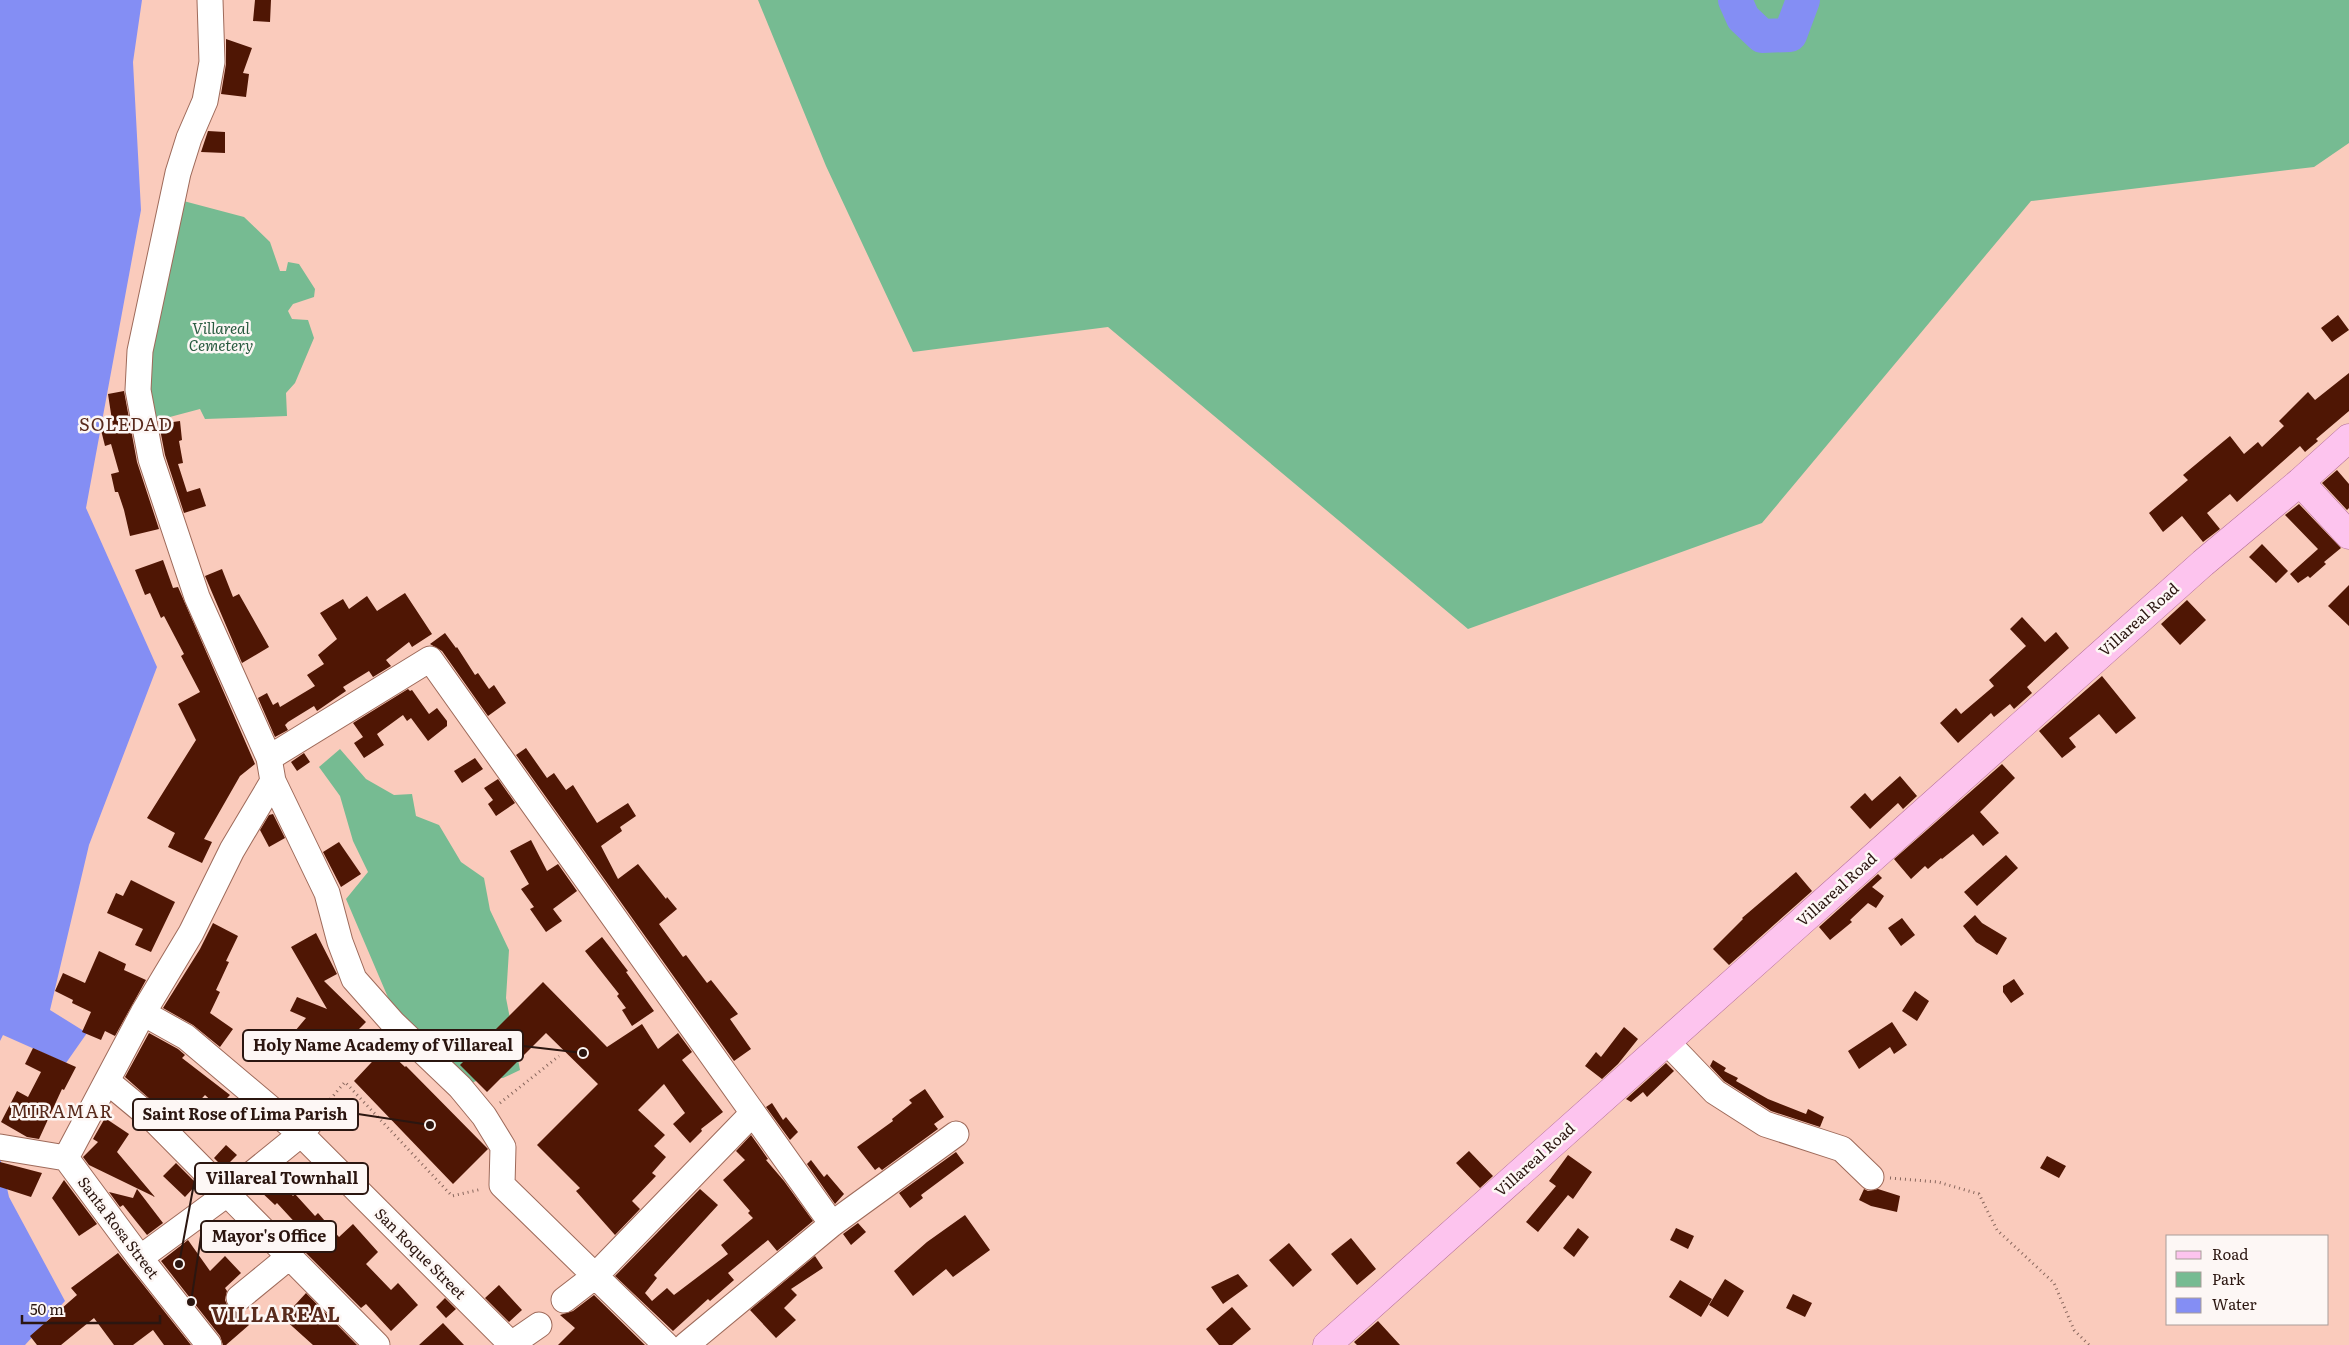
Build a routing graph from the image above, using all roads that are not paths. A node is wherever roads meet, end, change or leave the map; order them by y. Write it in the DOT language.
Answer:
graph roads {
  1 [pos="210,0"];
  2 [pos="2349,438"];
  3 [pos="2300,482"];
  4 [pos="2349,535"];
  5 [pos="271,769"];
  6 [pos="143,1013"];
  7 [pos="1668,1043"];
  8 [pos="108,1082"];
  9 [pos="753,1113"];
  10 [pos="307,1126"];
  11 [pos="956,1134"];
  12 [pos="0,1147"];
  13 [pos="66,1158"];
  14 [pos="1871,1177"];
  15 [pos="227,1194"];
  16 [pos="832,1224"];
  17 [pos="289,1257"];
  18 [pos="140,1258"];
  19 [pos="595,1276"];
  20 [pos="239,1298"];
  21 [pos="564,1300"];
  22 [pos="539,1325"];
  23 [pos="209,1345"];
  24 [pos="377,1345"];
  25 [pos="511,1345"];
  26 [pos="666,1345"];
  27 [pos="686,1345"];
  28 [pos="1327,1345"];
  1 -- 5 [label="street"];
  2 -- 3 [label="main road, Villareal Road"];
  3 -- 4 [label="main road"];
  3 -- 7 [label="main road, Villareal Road"];
  5 -- 6 [label="street"];
  5 -- 9 [label="street"];
  5 -- 19 [label="street"];
  6 -- 8 [label="street"];
  6 -- 10 [label="street, San Roque Street"];
  7 -- 14 [label="street"];
  7 -- 28 [label="main road, Villareal Road"];
  8 -- 13 [label="street"];
  8 -- 15 [label="street"];
  9 -- 16 [label="street"];
  9 -- 19 [label="street"];
  10 -- 15 [label="street"];
  10 -- 25 [label="street, San Roque Street"];
  11 -- 16 [label="street"];
  12 -- 13 [label="street"];
  13 -- 18 [label="street, Santa Rosa Street"];
  15 -- 17 [label="street"];
  15 -- 18 [label="street"];
  16 -- 27 [label="street"];
  17 -- 20 [label="street"];
  17 -- 24 [label="street"];
  18 -- 23 [label="street, Santa Rosa Street"];
  19 -- 21 [label="street"];
  19 -- 26 [label="street"];
  22 -- 25 [label="street"];
}
